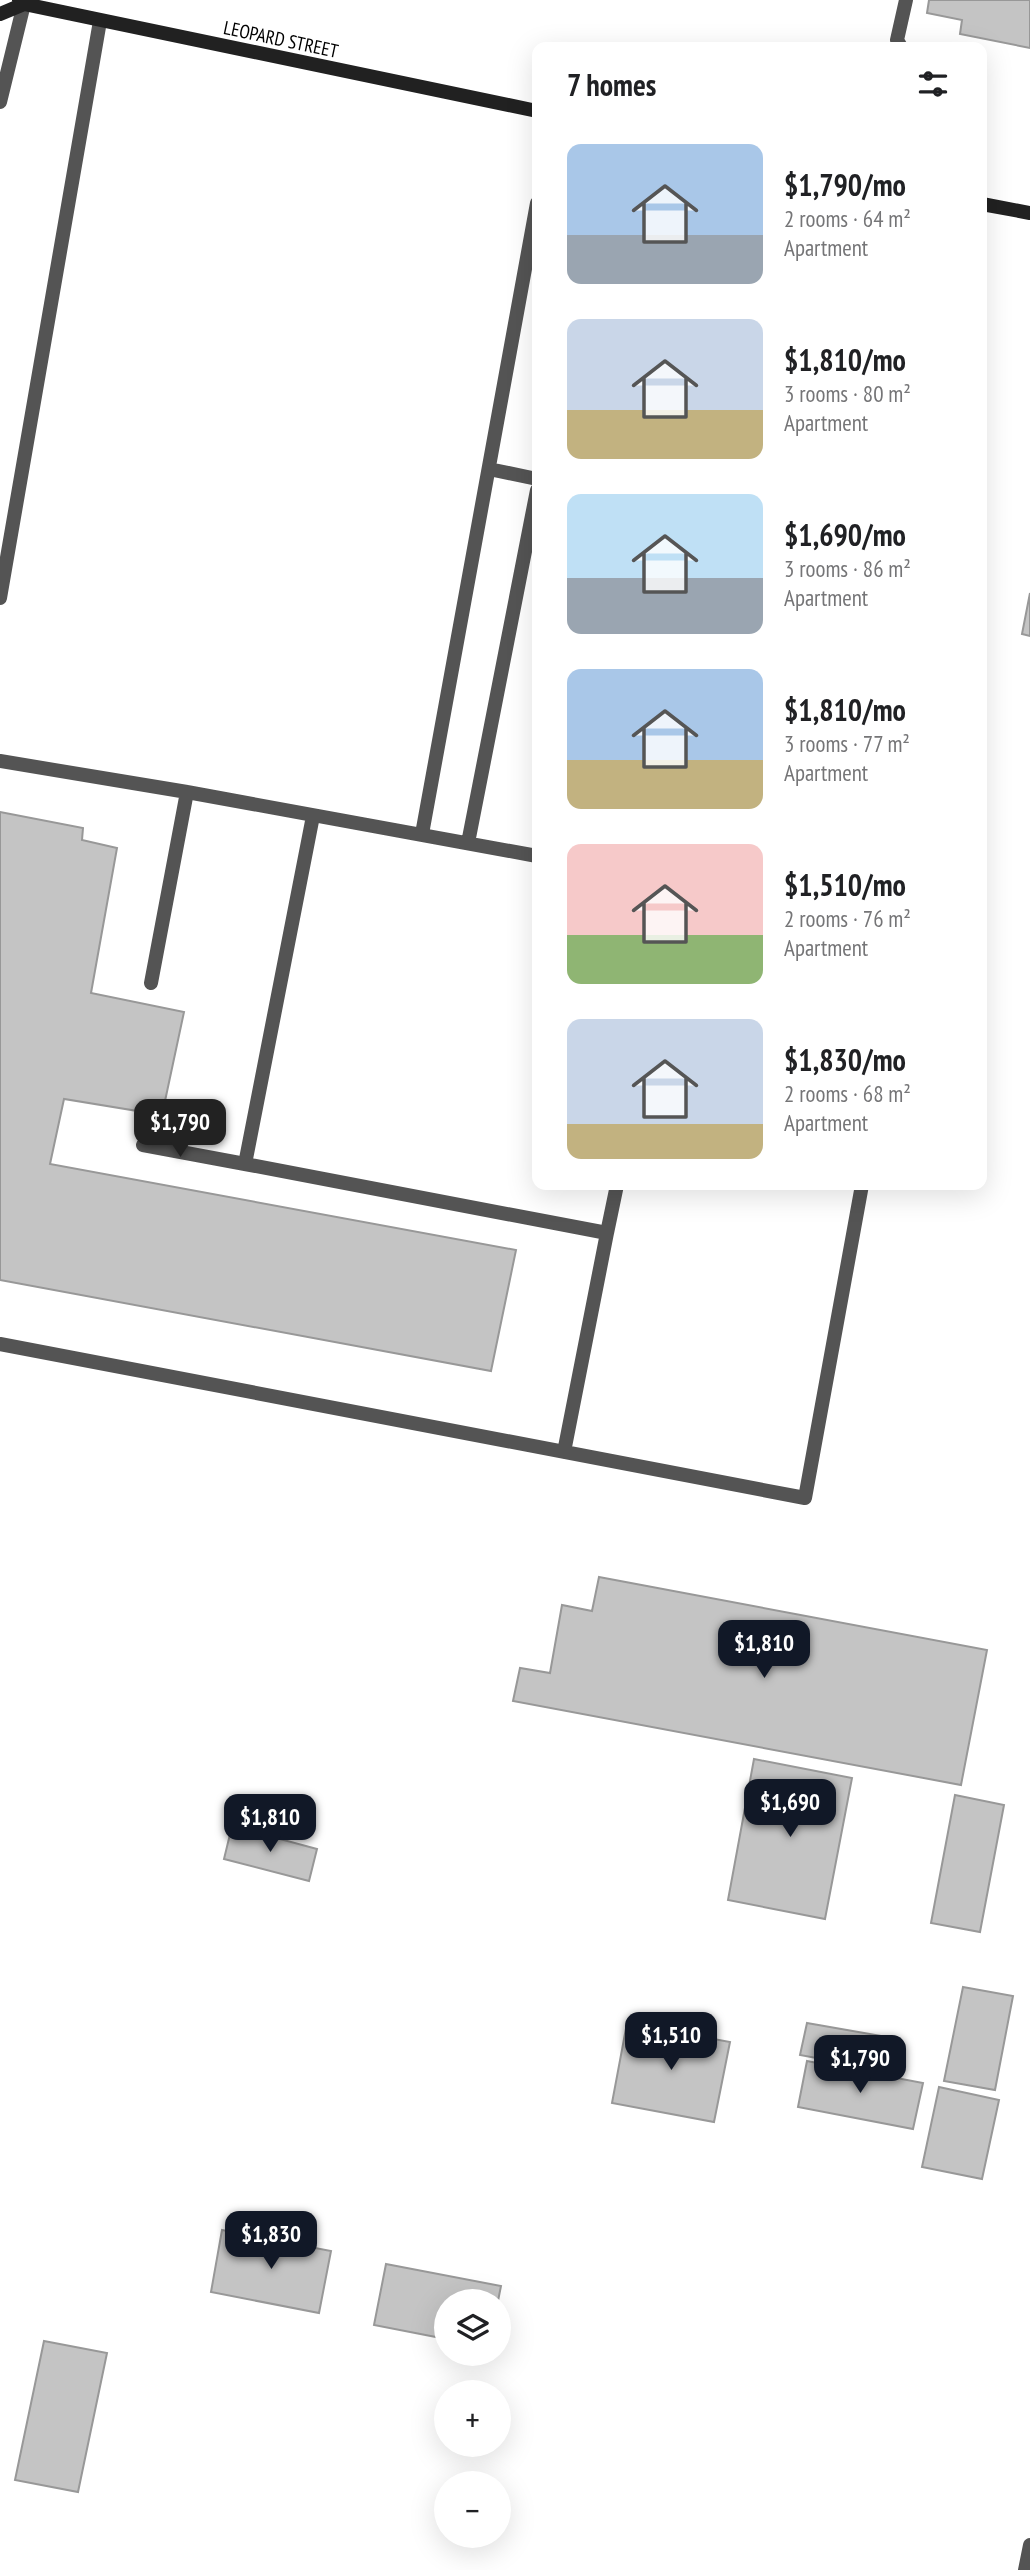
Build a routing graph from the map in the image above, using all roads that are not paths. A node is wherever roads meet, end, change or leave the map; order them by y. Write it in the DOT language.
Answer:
graph roads {
  1 [pos="906,0"];
  2 [pos="22,2"];
  3 [pos="0,14"];
  4 [pos="100,21"];
  5 [pos="898,42"];
  6 [pos="0,102"];
  7 [pos="532,110"];
  8 [pos="987,205"];
  9 [pos="1030,214"];
  10 [pos="532,231"];
  11 [pos="489,469"];
  12 [pos="532,477"];
  13 [pos="532,516"];
  14 [pos="0,598"];
  15 [pos="0,761"];
  16 [pos="187,792"];
  17 [pos="313,816"];
  18 [pos="422,834"];
  19 [pos="468,843"];
  20 [pos="532,855"];
  21 [pos="151,983"];
  22 [pos="144,1145"];
  23 [pos="245,1164"];
  24 [pos="616,1190"];
  25 [pos="861,1190"];
  26 [pos="607,1233"];
  27 [pos="0,1344"];
  28 [pos="564,1452"];
  29 [pos="1030,2545"];
  30 [pos="1025,2570"];
  1 -- 5 [label="street"];
  2 -- 3 [label="main road"];
  2 -- 4 [label="main road, LEOPARD STREET"];
  2 -- 6 [label="street"];
  4 -- 7 [label="main road, LEOPARD STREET"];
  4 -- 14 [label="street"];
  8 -- 9 [label="main road"];
  10 -- 11 [label="street"];
  11 -- 12 [label="street"];
  11 -- 18 [label="street"];
  13 -- 19 [label="street"];
  15 -- 16 [label="street"];
  16 -- 17 [label="street"];
  16 -- 21 [label="street"];
  17 -- 18 [label="street"];
  17 -- 23 [label="street"];
  18 -- 19 [label="street"];
  19 -- 20 [label="street"];
  22 -- 23 [label="street"];
  23 -- 26 [label="street"];
  24 -- 26 [label="street"];
  25 -- 28 [label="street"];
  26 -- 28 [label="street"];
  27 -- 28 [label="street"];
  29 -- 30 [label="street"];
}
